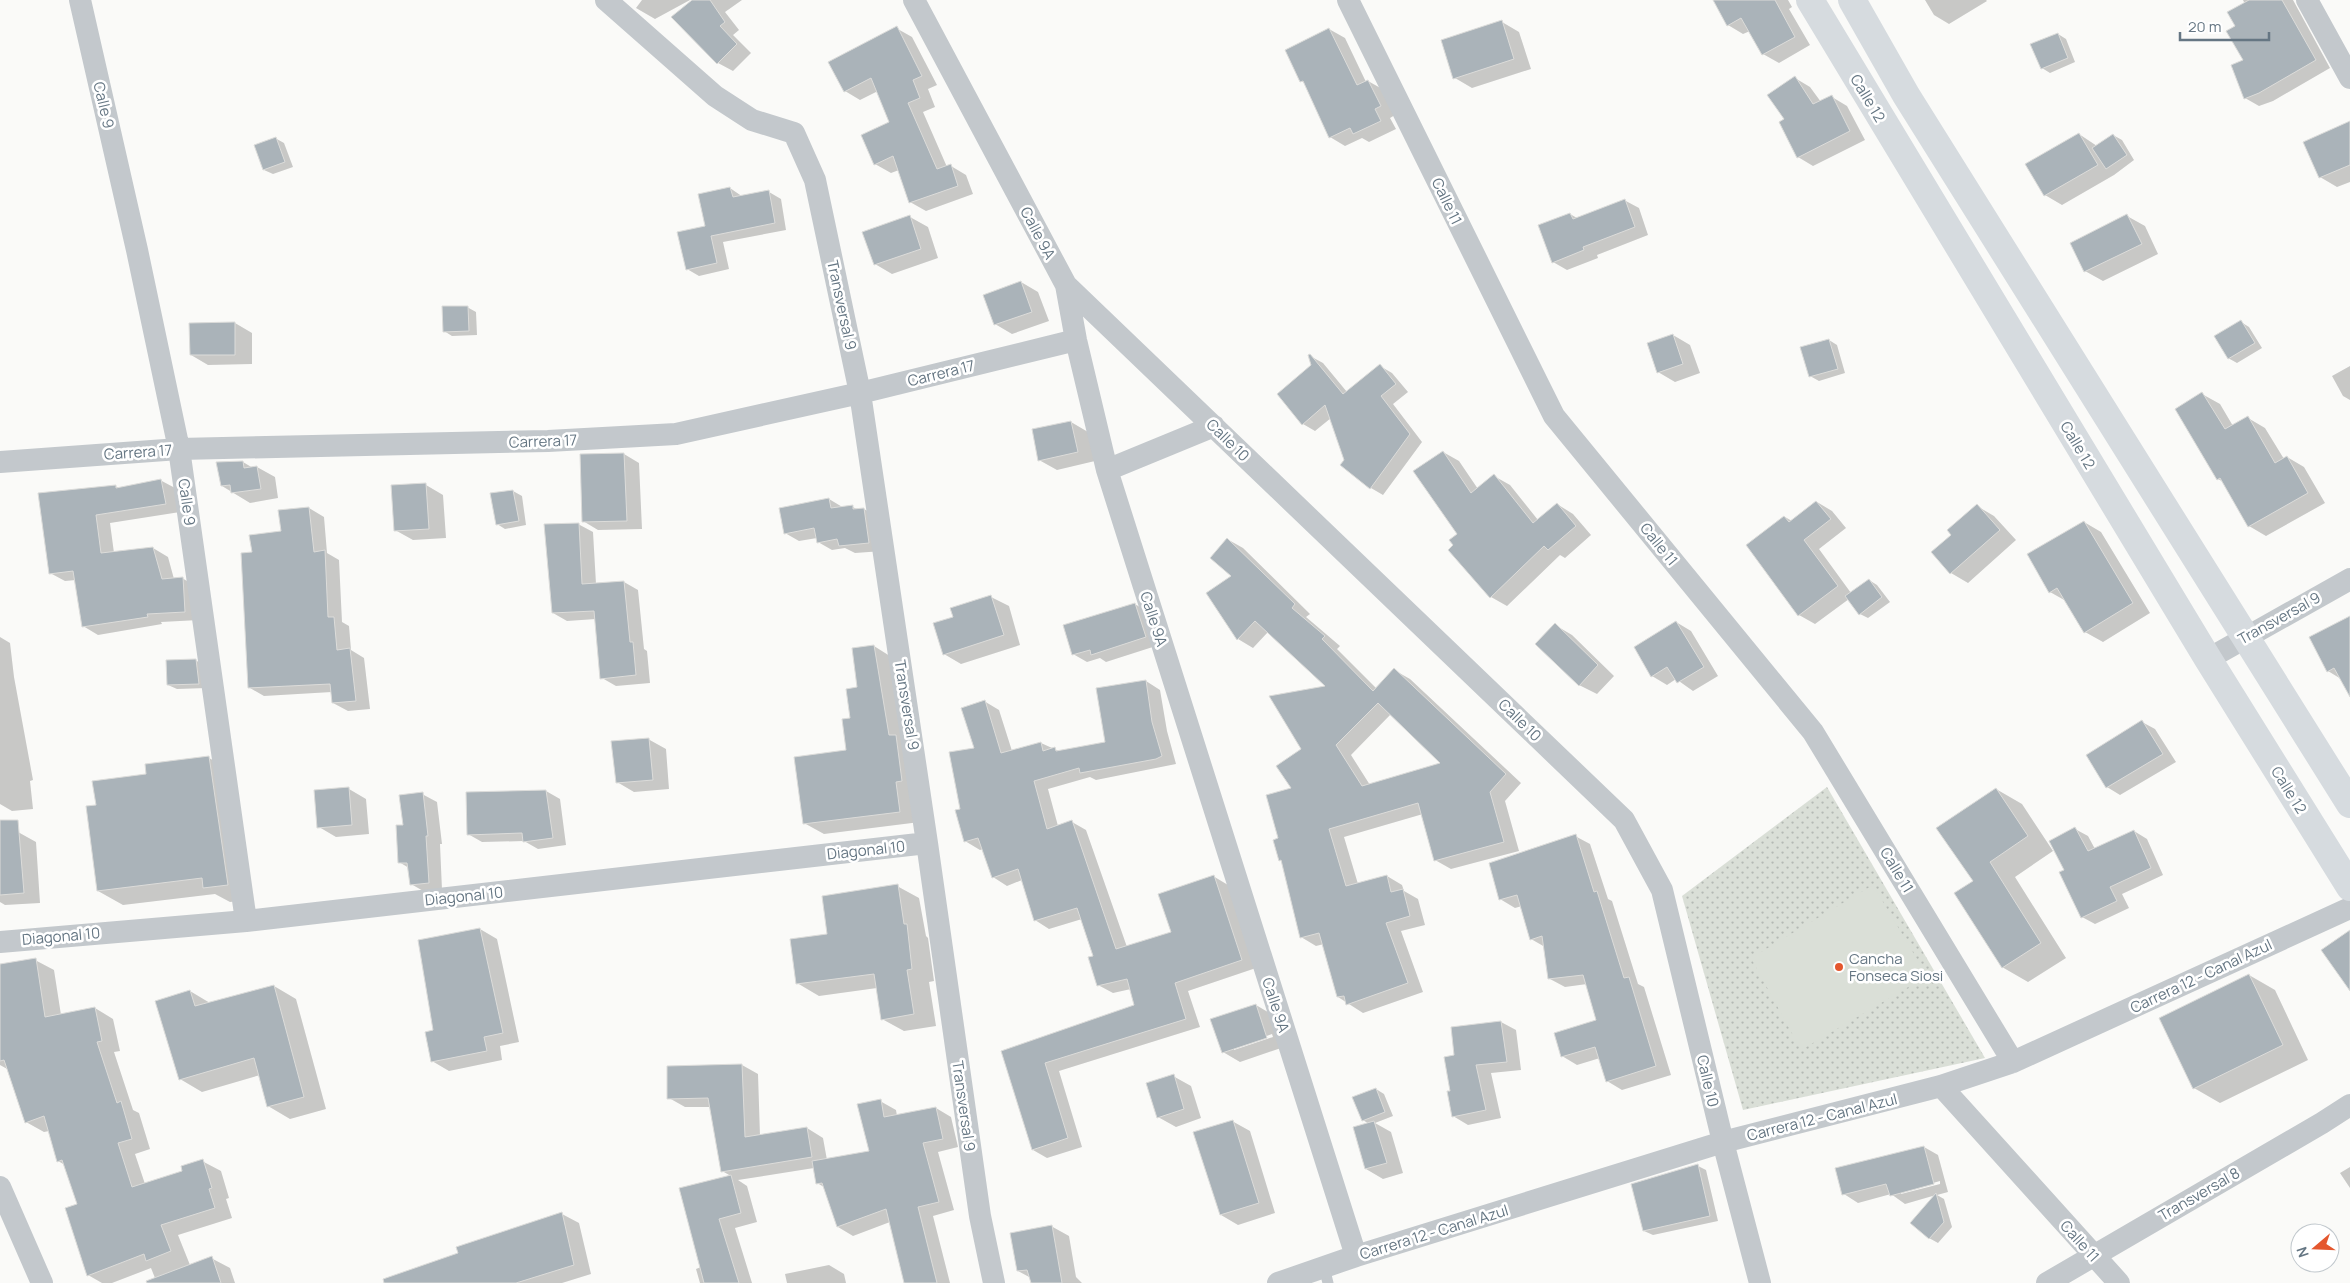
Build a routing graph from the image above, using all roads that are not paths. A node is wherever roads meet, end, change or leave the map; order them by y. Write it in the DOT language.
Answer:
graph roads {
  1 [pos="80,0"];
  2 [pos="606,0"];
  3 [pos="914,0"];
  4 [pos="1348,0"];
  5 [pos="1810,0"];
  6 [pos="1852,0"];
  7 [pos="2307,0"];
  8 [pos="2350,78"];
  9 [pos="1981,215"];
  10 [pos="1951,235"];
  11 [pos="1066,285"];
  12 [pos="1076,340"];
  13 [pos="860,393"];
  14 [pos="1214,426"];
  15 [pos="179,449"];
  16 [pos="0,462"];
  17 [pos="1107,470"];
  18 [pos="2350,578"];
  19 [pos="2246,636"];
  20 [pos="2208,659"];
  21 [pos="2350,804"];
  22 [pos="927,843"];
  23 [pos="2350,887"];
  24 [pos="2350,908"];
  25 [pos="246,921"];
  26 [pos="0,942"];
  27 [pos="2013,1062"];
  28 [pos="1941,1086"];
  29 [pos="2350,1105"];
  30 [pos="1723,1142"];
  31 [pos="1,1192"];
  32 [pos="1356,1256"];
  33 [pos="2093,1256"];
  34 [pos="1326,1275"];
  35 [pos="42,1283"];
  36 [pos="994,1283"];
  37 [pos="1278,1283"];
  38 [pos="1760,1283"];
  39 [pos="2047,1283"];
  40 [pos="2119,1283"];
  1 -- 15 [label="street, Calle 9"];
  2 -- 13 [label="street, Transversal 9"];
  3 -- 11 [label="street, Calle 9A"];
  4 -- 27 [label="street, Calle 11"];
  5 -- 10 [label="street, Calle 12"];
  6 -- 9 [label="street"];
  7 -- 8 [label="street"];
  9 -- 10 [label="street"];
  9 -- 19 [label="street"];
  10 -- 20 [label="street, Calle 12"];
  11 -- 12 [label="street, Calle 9A"];
  11 -- 14 [label="street, Calle 10"];
  12 -- 13 [label="street, Carrera 17"];
  12 -- 17 [label="street, Calle 9A"];
  13 -- 15 [label="street, Carrera 17"];
  13 -- 22 [label="street, Transversal 9"];
  14 -- 17 [label="street"];
  14 -- 30 [label="street, Calle 10"];
  15 -- 16 [label="street, Carrera 17"];
  15 -- 25 [label="street, Calle 9"];
  17 -- 32 [label="street, Calle 9A"];
  18 -- 19 [label="street, Transversal 9"];
  19 -- 20 [label="street, Transversal 9"];
  19 -- 21 [label="street"];
  20 -- 23 [label="street, Calle 12"];
  22 -- 25 [label="street, Diagonal 10"];
  22 -- 36 [label="street, Transversal 9"];
  24 -- 27 [label="street, Carrera 12 - Canal Azul"];
  25 -- 26 [label="street, Diagonal 10"];
  27 -- 28 [label="street, Carrera 12 - Canal Azul"];
  28 -- 30 [label="street, Carrera 12 - Canal Azul"];
  28 -- 33 [label="street, Calle 11"];
  29 -- 33 [label="street, Transversal 8"];
  30 -- 32 [label="street, Carrera 12 - Canal Azul"];
  30 -- 38 [label="street, Calle 10"];
  31 -- 35 [label="street"];
  32 -- 34 [label="street, Carrera 12 - Canal Azul"];
  33 -- 39 [label="street, Transversal 8"];
  33 -- 40 [label="street, Calle 11"];
  34 -- 37 [label="street, Carrera 12 - Canal Azul"];
}
